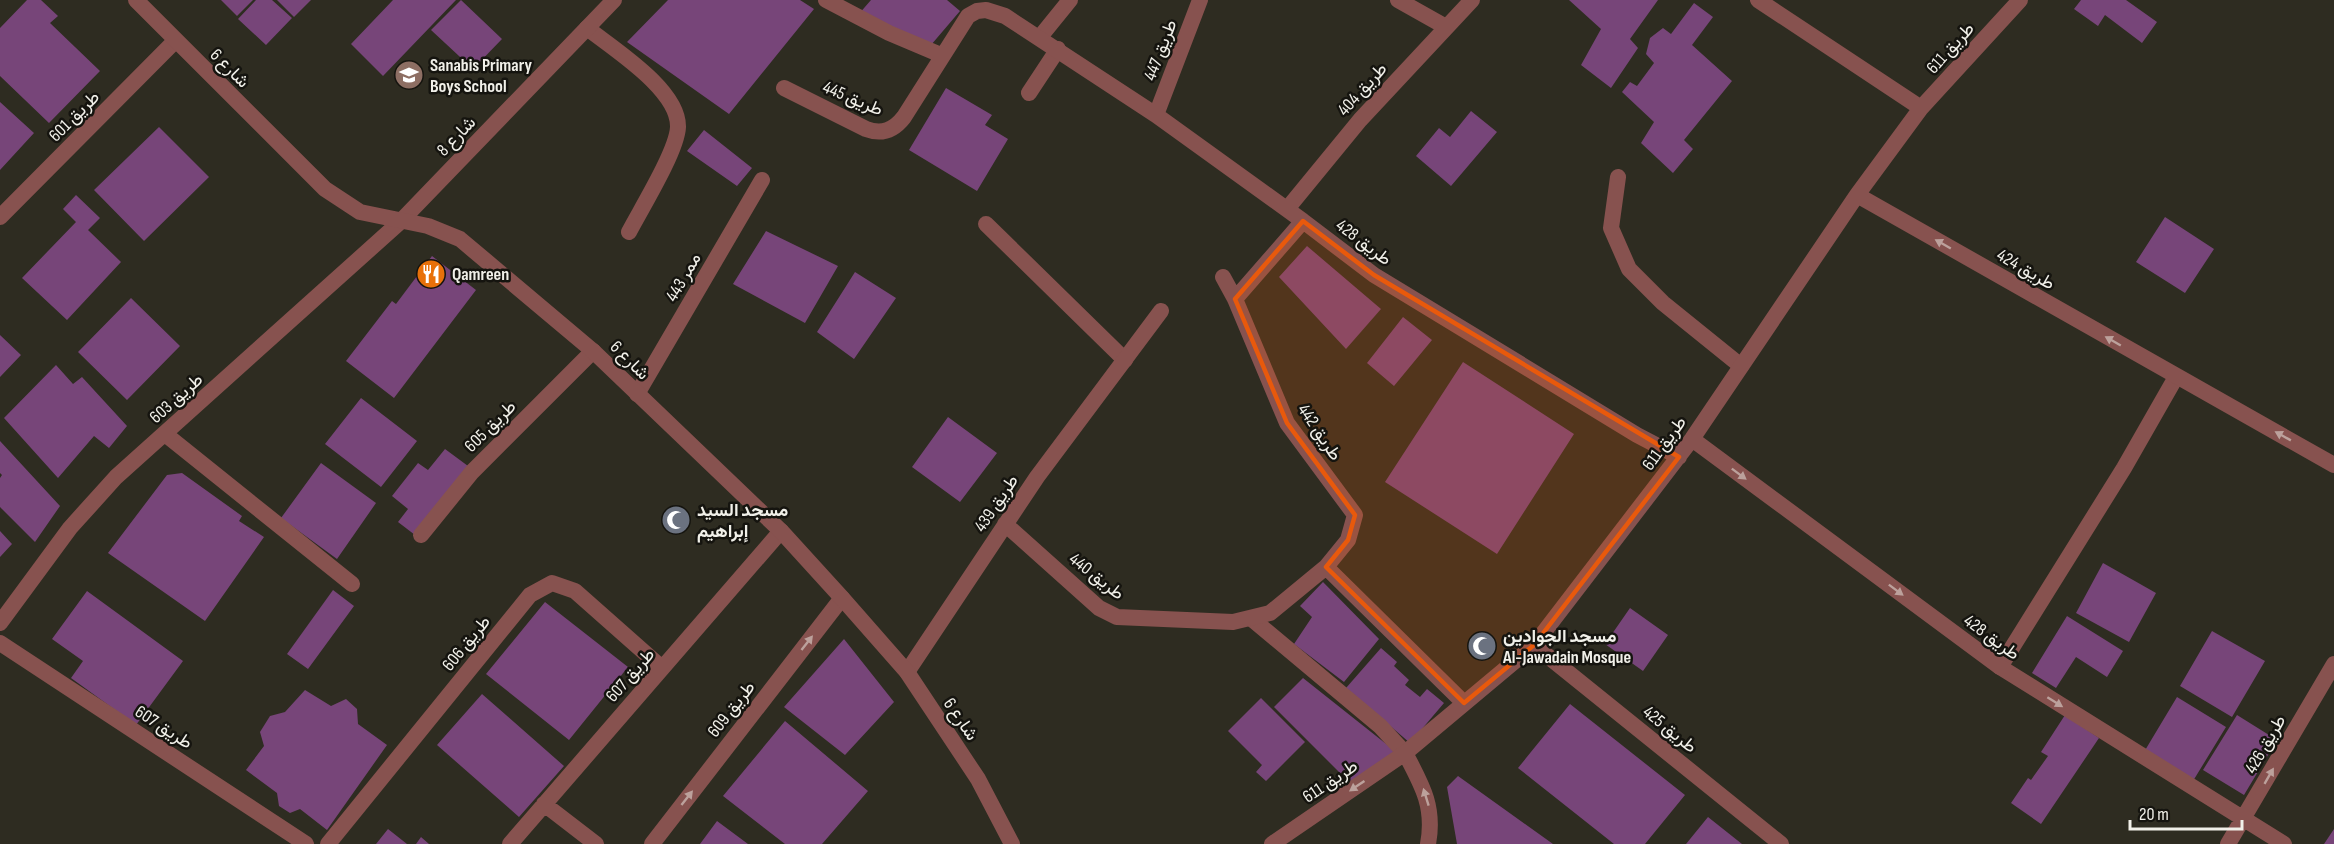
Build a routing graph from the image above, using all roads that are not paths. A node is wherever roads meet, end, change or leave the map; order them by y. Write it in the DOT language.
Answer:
graph roads {
  1 [pos="136,0"];
  2 [pos="615,0"];
  3 [pos="826,0"];
  4 [pos="1070,0"];
  5 [pos="1200,0"];
  6 [pos="1398,0"];
  7 [pos="1472,0"];
  8 [pos="1758,0"];
  9 [pos="2020,0"];
  10 [pos="1446,27"];
  11 [pos="587,28"];
  12 [pos="1040,37"];
  13 [pos="175,41"];
  14 [pos="1058,49"];
  15 [pos="941,55"];
  16 [pos="784,88"];
  17 [pos="1029,93"];
  18 [pos="1921,108"];
  19 [pos="1156,115"];
  20 [pos="1618,177"];
  21 [pos="762,180"];
  22 [pos="1857,195"];
  23 [pos="1287,209"];
  24 [pos="0,218"];
  25 [pos="1303,220"];
  26 [pos="400,222"];
  27 [pos="986,224"];
  28 [pos="629,232"];
  29 [pos="1223,277"];
  30 [pos="1235,299"];
  31 [pos="1161,311"];
  32 [pos="593,351"];
  33 [pos="1125,360"];
  34 [pos="1741,366"];
  35 [pos="2176,377"];
  36 [pos="637,394"];
  37 [pos="165,434"];
  38 [pos="1692,440"];
  39 [pos="1679,458"];
  40 [pos="2334,465"];
  41 [pos="1005,524"];
  42 [pos="781,531"];
  43 [pos="422,536"];
  44 [pos="1326,567"];
  45 [pos="352,584"];
  46 [pos="842,598"];
  47 [pos="1252,619"];
  48 [pos="0,623"];
  49 [pos="0,643"];
  50 [pos="1534,645"];
  51 [pos="2334,664"];
  52 [pos="662,668"];
  53 [pos="2000,668"];
  54 [pos="907,672"];
  55 [pos="1464,703"];
  56 [pos="1405,753"];
  57 [pos="544,804"];
  58 [pos="2243,820"];
  59 [pos="306,844"];
  60 [pos="328,844"];
  61 [pos="510,844"];
  62 [pos="596,844"];
  63 [pos="652,844"];
  64 [pos="1012,844"];
  65 [pos="1272,844"];
  66 [pos="1428,844"];
  67 [pos="1781,844"];
  68 [pos="2228,844"];
  69 [pos="2284,844"];
  1 -- 13 [label="street, شارع 6"];
  2 -- 11 [label="street, شارع 8"];
  3 -- 15 [label="street"];
  4 -- 12 [label="street"];
  5 -- 19 [label="street, طريق 447"];
  6 -- 10 [label="street"];
  7 -- 10 [label="street, طريق 404"];
  8 -- 18 [label="street"];
  9 -- 18 [label="street, طريق 611"];
  10 -- 23 [label="street, طريق 404"];
  11 -- 26 [label="street, شارع 8"];
  11 -- 28 [label="street"];
  12 -- 14 [label="street, طريق 428"];
  12 -- 15 [label="street, طريق 445"];
  13 -- 24 [label="street, طريق 601"];
  13 -- 26 [label="street, شارع 6"];
  14 -- 17 [label="street"];
  14 -- 19 [label="street, طريق 428"];
  15 -- 16 [label="street, طريق 445"];
  18 -- 22 [label="street, طريق 611"];
  19 -- 23 [label="street, طريق 428"];
  20 -- 34 [label="street"];
  21 -- 36 [label="street, ممر 443"];
  22 -- 34 [label="street, طريق 611"];
  35 -- 22 [label="street, طريق 424, one-way"];
  23 -- 25 [label="street, طريق 428"];
  25 -- 30 [label="street"];
  25 -- 39 [label="street, طريق 428"];
  26 -- 32 [label="street, شارع 6"];
  26 -- 37 [label="street, طريق 603"];
  27 -- 33 [label="street"];
  29 -- 30 [label="street, طريق 442"];
  30 -- 44 [label="street, طريق 442"];
  31 -- 33 [label="street, طريق 439"];
  32 -- 36 [label="street, شارع 6"];
  32 -- 43 [label="street, طريق 605"];
  33 -- 41 [label="street, طريق 439"];
  34 -- 38 [label="street, طريق 611"];
  40 -- 35 [label="street, طريق 424, one-way"];
  35 -- 53 [label="street"];
  36 -- 42 [label="street, شارع 6"];
  37 -- 45 [label="street"];
  37 -- 48 [label="street, طريق 603"];
  38 -- 39 [label="street, طريق 611"];
  38 -- 53 [label="street, طريق 428, one-way"];
  39 -- 50 [label="street, طريق 611"];
  41 -- 47 [label="street, طريق 440"];
  41 -- 54 [label="street, طريق 439"];
  42 -- 46 [label="street, شارع 6"];
  42 -- 52 [label="street, طريق 607"];
  44 -- 47 [label="street, طريق 442"];
  44 -- 55 [label="street"];
  46 -- 54 [label="street, شارع 6"];
  63 -- 46 [label="street, طريق 609, one-way"];
  47 -- 56 [label="street"];
  49 -- 59 [label="street, طريق 607"];
  50 -- 55 [label="street, طريق 611"];
  50 -- 67 [label="street, طريق 425"];
  58 -- 51 [label="street, طريق 426, one-way"];
  52 -- 57 [label="street, طريق 607"];
  52 -- 60 [label="street, طريق 606"];
  53 -- 58 [label="street, طريق 428, one-way"];
  54 -- 64 [label="street, شارع 6"];
  55 -- 56 [label="street, طريق 611"];
  56 -- 65 [label="street, طريق 611, one-way"];
  66 -- 56 [label="street, one-way"];
  57 -- 61 [label="street, طريق 607"];
  57 -- 62 [label="street"];
  58 -- 68 [label="street, طريق 426"];
  58 -- 69 [label="street, طريق 428"];
}
